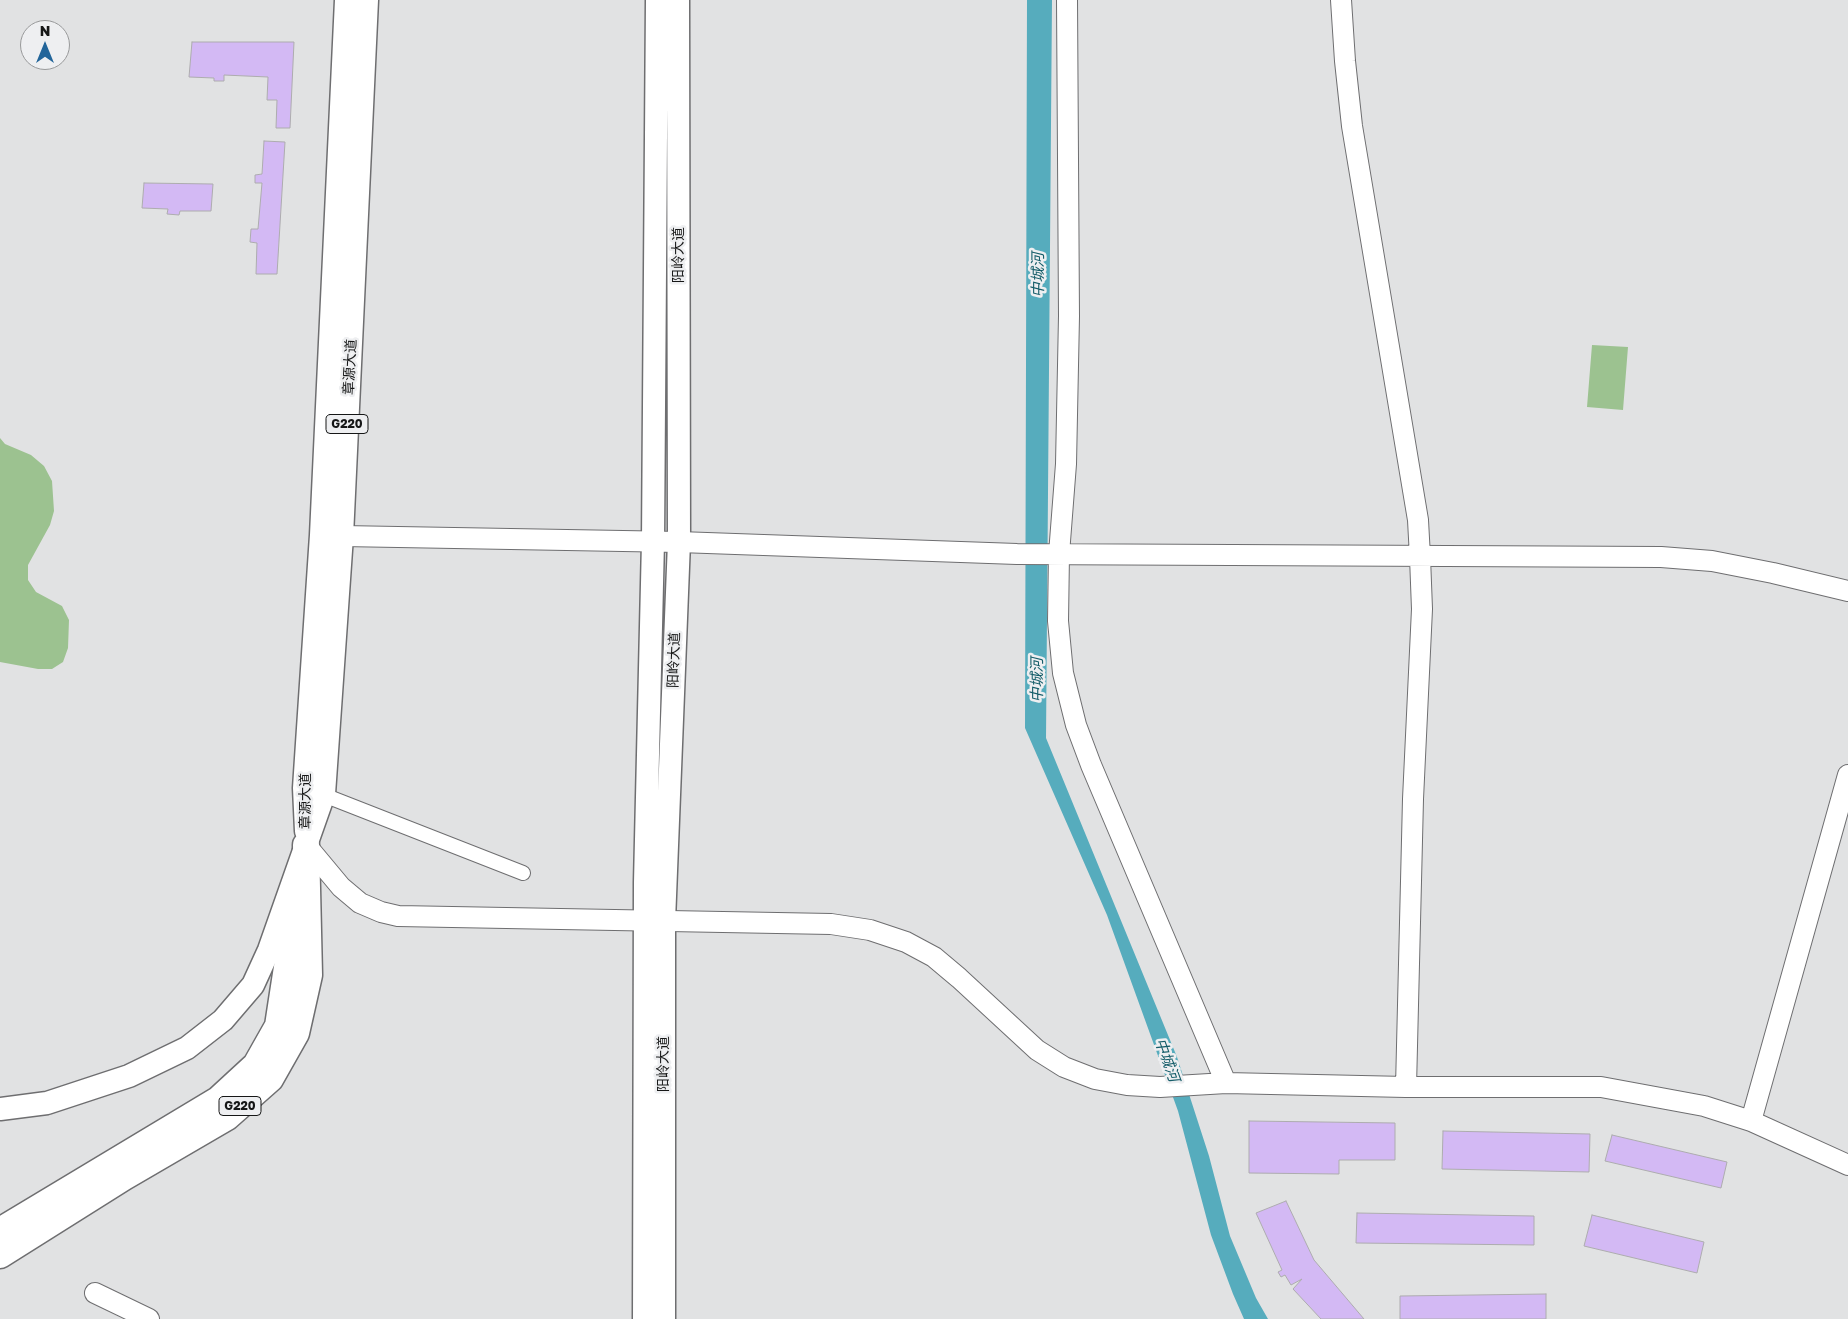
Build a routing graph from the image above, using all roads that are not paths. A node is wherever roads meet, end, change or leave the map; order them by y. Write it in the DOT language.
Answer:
graph roads {
  1 [pos="346,0"];
  2 [pos="367,0"];
  3 [pos="657,0"];
  4 [pos="678,0"];
  5 [pos="1067,0"];
  6 [pos="1342,0"];
  7 [pos="342,536"];
  8 [pos="653,541"];
  9 [pos="679,542"];
  10 [pos="1059,554"];
  11 [pos="1420,557"];
  12 [pos="1848,591"];
  13 [pos="1848,775"];
  14 [pos="314,791"];
  15 [pos="306,845"];
  16 [pos="523,873"];
  17 [pos="654,920"];
  18 [pos="1226,1083"];
  19 [pos="1406,1087"];
  20 [pos="0,1109"];
  21 [pos="1751,1121"];
  22 [pos="1848,1165"];
  23 [pos="0,1232"];
  24 [pos="0,1255"];
  25 [pos="95,1293"];
  26 [pos="149,1319"];
  27 [pos="644,1319"];
  28 [pos="664,1319"];
  1 -- 14 [label="main road, 章源大道 / G220"];
  2 -- 7 [label="main road, 章源大道 / G220"];
  3 -- 8 [label="main road, 阳岭大道"];
  4 -- 9 [label="main road, 阳岭大道"];
  5 -- 10 [label="street"];
  6 -- 11 [label="street"];
  7 -- 8 [label="street"];
  7 -- 14 [label="main road, 章源大道 / G220"];
  8 -- 9 [label="street"];
  8 -- 17 [label="main road, 阳岭大道"];
  9 -- 10 [label="street"];
  9 -- 17 [label="main road, 阳岭大道"];
  10 -- 11 [label="street"];
  10 -- 18 [label="street"];
  11 -- 12 [label="street"];
  11 -- 19 [label="street"];
  13 -- 21 [label="street"];
  14 -- 15 [label="main road, 章源大道 / G220"];
  14 -- 16 [label="street"];
  15 -- 17 [label="street"];
  15 -- 20 [label="main road, 章源大道"];
  15 -- 23 [label="highway, G220"];
  15 -- 24 [label="highway, G220"];
  17 -- 18 [label="street"];
  17 -- 27 [label="main road, 阳岭大道"];
  17 -- 28 [label="main road, 阳岭大道"];
  18 -- 19 [label="street"];
  19 -- 21 [label="street"];
  21 -- 22 [label="street"];
  25 -- 26 [label="street"];
}
